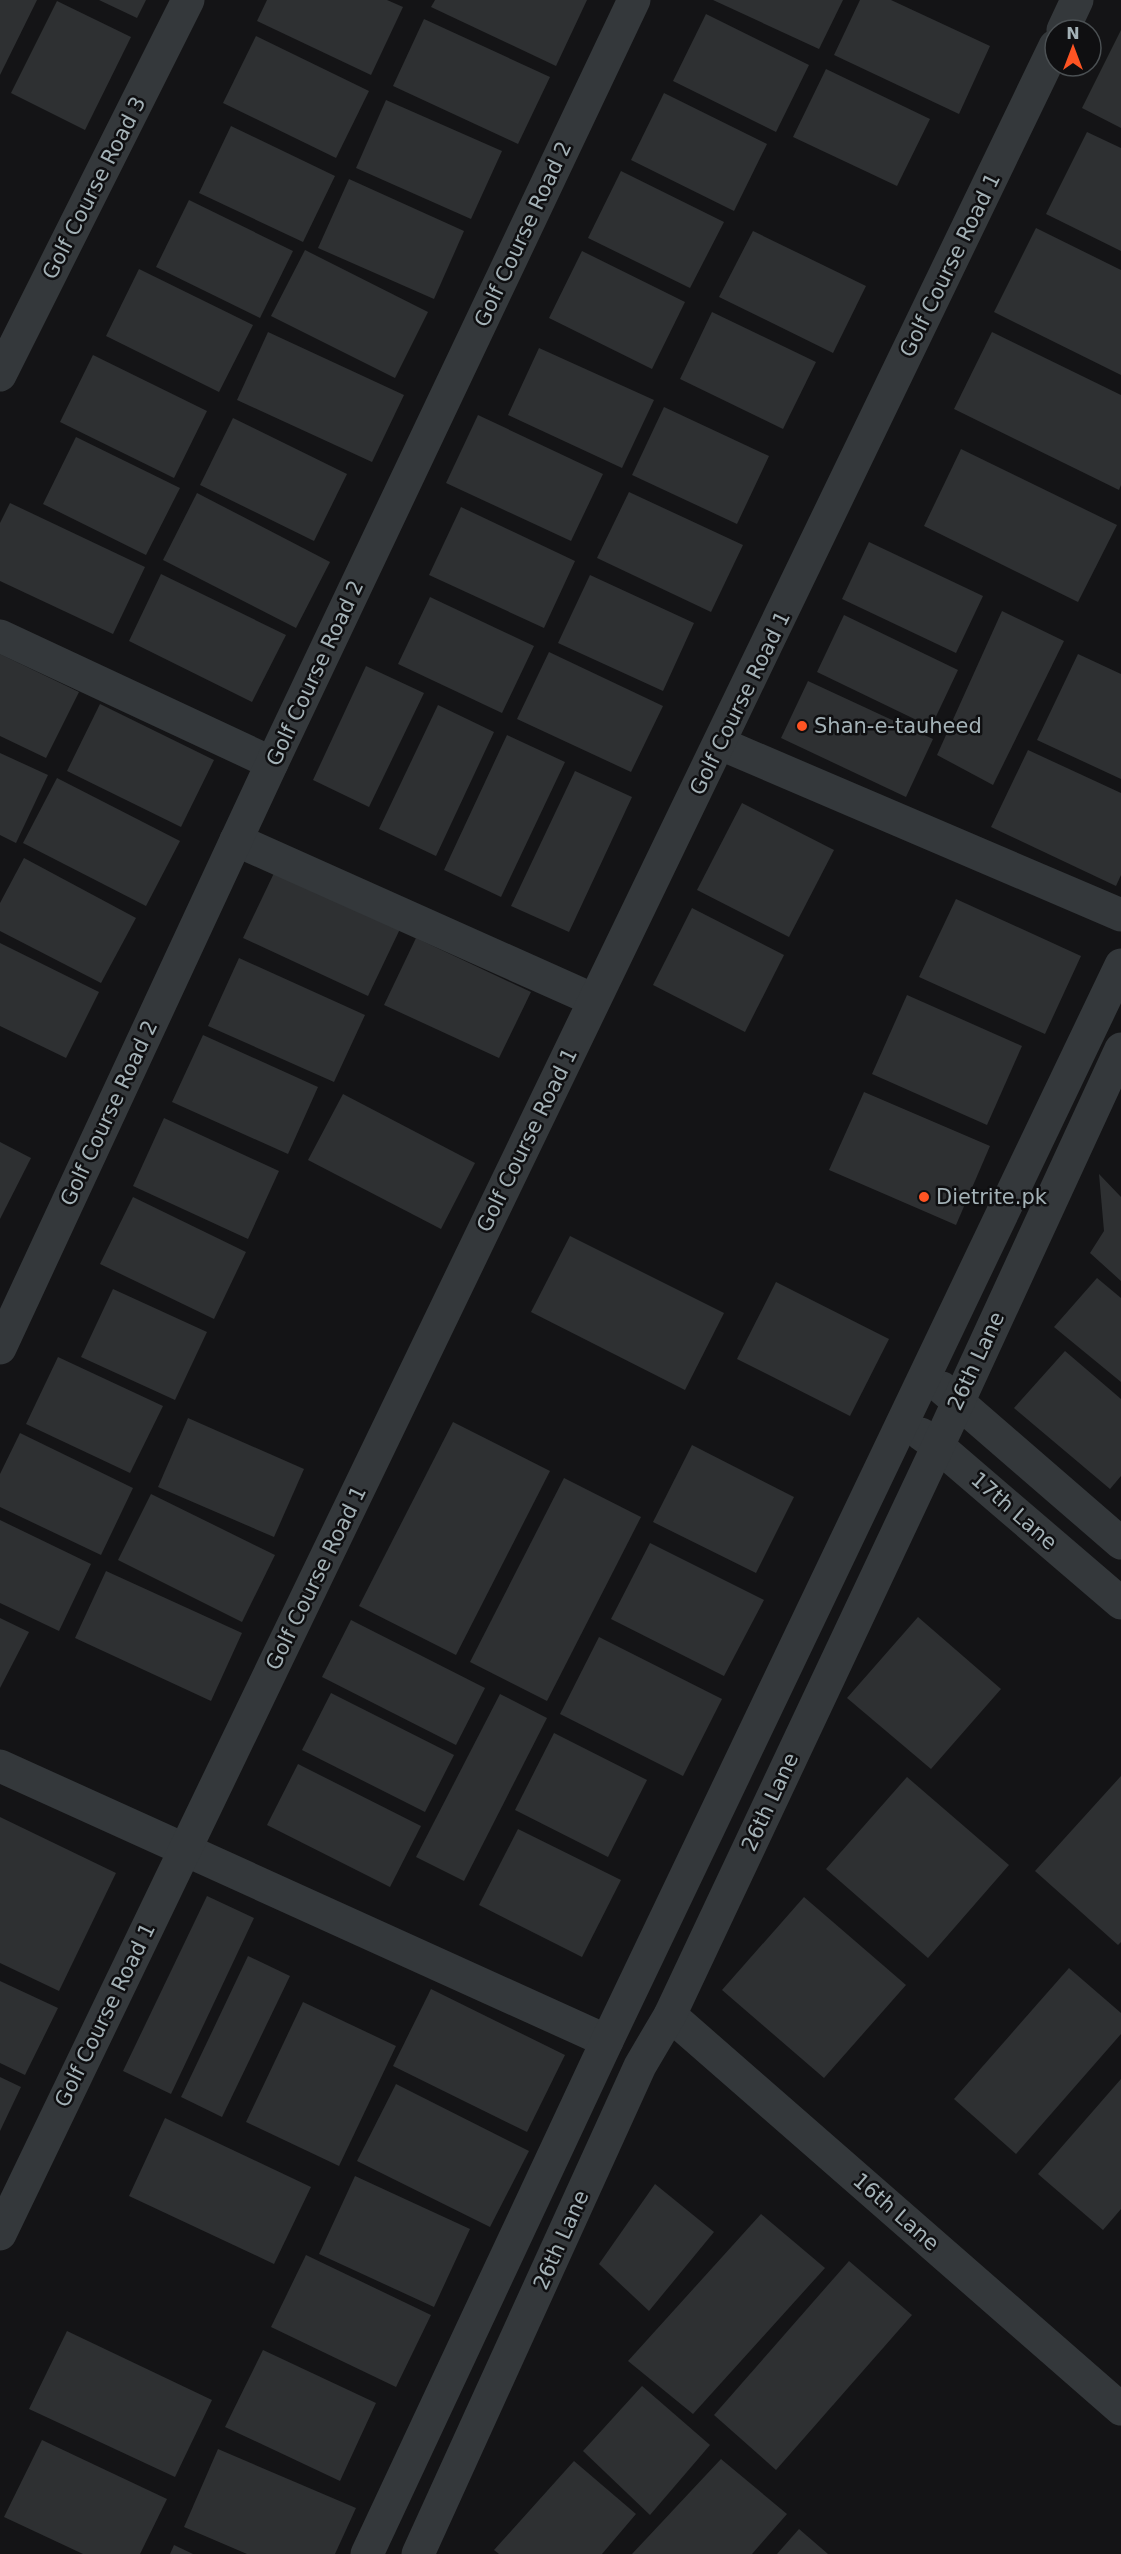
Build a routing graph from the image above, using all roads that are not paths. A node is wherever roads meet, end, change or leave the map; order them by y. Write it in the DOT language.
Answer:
graph roads {
  1 [pos="188,0"];
  2 [pos="634,0"];
  3 [pos="1077,0"];
  4 [pos="1069,18"];
  5 [pos="1043,71"];
  6 [pos="0,375"];
  7 [pos="0,636"];
  8 [pos="721,744"];
  9 [pos="272,763"];
  10 [pos="236,840"];
  11 [pos="1121,915"];
  12 [pos="1121,966"];
  13 [pos="594,1000"];
  14 [pos="1119,1057"];
  15 [pos="0,1348"];
  16 [pos="926,1375"];
  17 [pos="957,1400"];
  18 [pos="904,1423"];
  19 [pos="938,1446"];
  20 [pos="1121,1543"];
  21 [pos="1121,1603"];
  22 [pos="0,1766"];
  23 [pos="184,1850"];
  24 [pos="670,2015"];
  25 [pos="607,2042"];
  26 [pos="0,2234"];
  27 [pos="1121,2409"];
  28 [pos="367,2554"];
  29 [pos="418,2554"];
  1 -- 6 [label="street, Golf Course Road 3"];
  2 -- 9 [label="street, Golf Course Road 2"];
  3 -- 4 [label="street"];
  5 -- 8 [label="street, Golf Course Road 1"];
  7 -- 9 [label="street"];
  8 -- 11 [label="street"];
  8 -- 13 [label="street, Golf Course Road 1"];
  9 -- 10 [label="street, Golf Course Road 2"];
  10 -- 13 [label="street"];
  10 -- 15 [label="street, Golf Course Road 2"];
  12 -- 16 [label="street"];
  13 -- 23 [label="street, Golf Course Road 1"];
  14 -- 17 [label="street, 26th Lane"];
  16 -- 17 [label="street"];
  16 -- 18 [label="street"];
  17 -- 19 [label="street, 26th Lane"];
  17 -- 20 [label="street"];
  18 -- 19 [label="street, 17th Lane"];
  18 -- 25 [label="street"];
  19 -- 21 [label="street, 17th Lane"];
  19 -- 24 [label="street, 26th Lane"];
  22 -- 23 [label="street"];
  23 -- 25 [label="street"];
  23 -- 26 [label="street, Golf Course Road 1"];
  24 -- 27 [label="street, 16th Lane"];
  24 -- 29 [label="street, 26th Lane"];
  25 -- 28 [label="street"];
}
